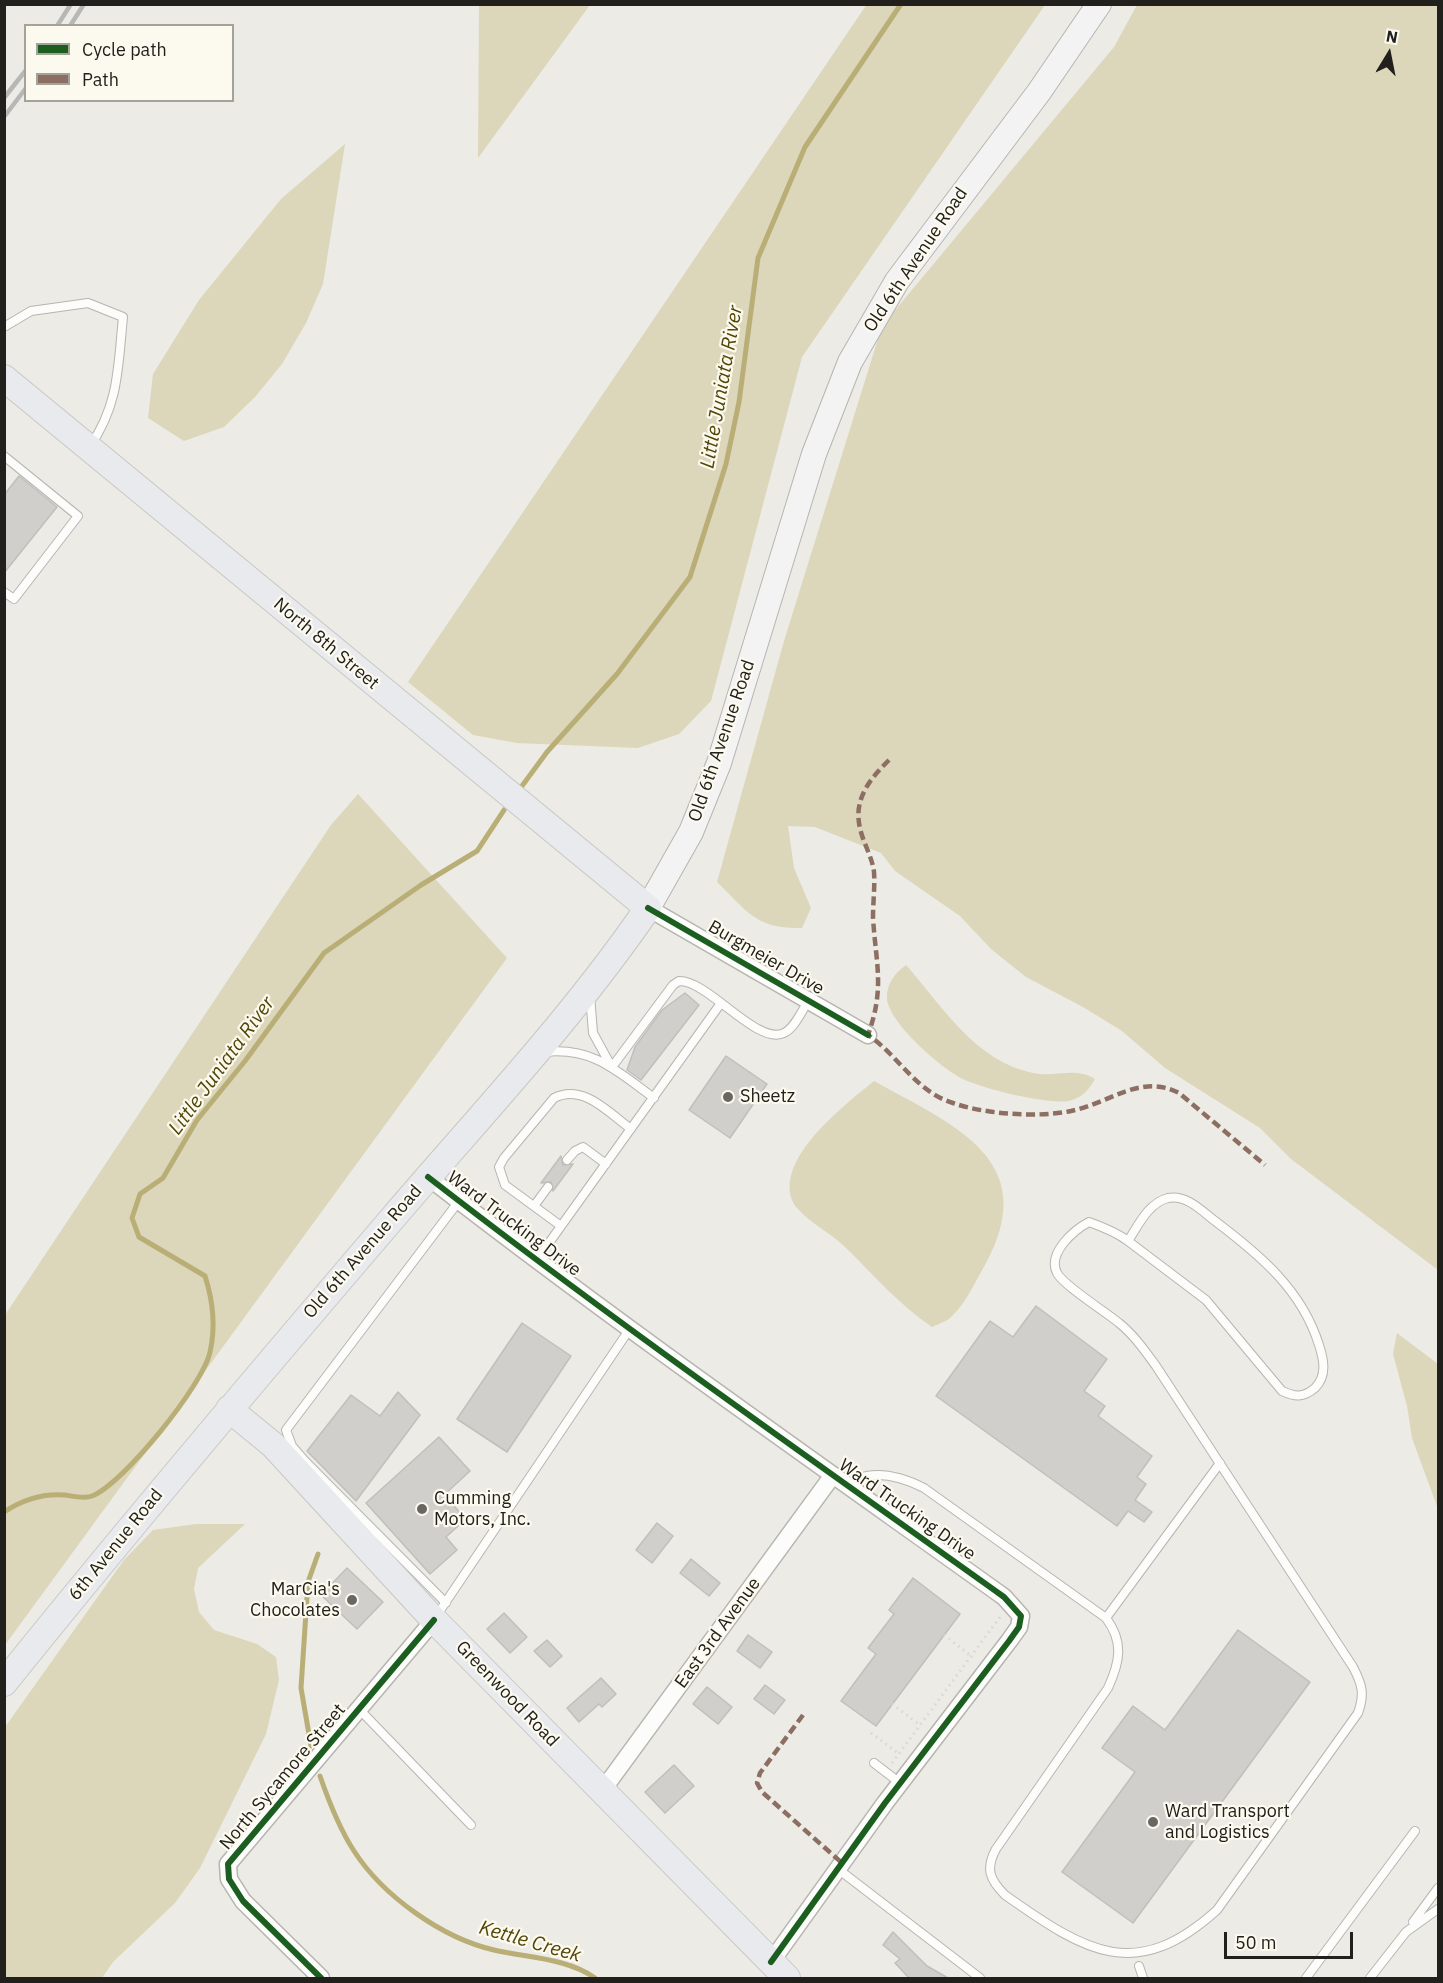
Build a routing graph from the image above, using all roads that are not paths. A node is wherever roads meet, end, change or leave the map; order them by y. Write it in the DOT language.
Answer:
graph roads {
  1 [pos="1099,4"];
  2 [pos="4,327"];
  3 [pos="5,379"];
  4 [pos="90,447"];
  5 [pos="4,456"];
  6 [pos="4,592"];
  7 [pos="648,908"];
  8 [pos="589,986"];
  9 [pos="809,999"];
  10 [pos="721,1003"];
  11 [pos="868,1035"];
  12 [pos="530,1058"];
  13 [pos="612,1067"];
  14 [pos="654,1098"];
  15 [pos="632,1129"];
  16 [pos="567,1160"];
  17 [pos="606,1164"];
  18 [pos="428,1177"];
  19 [pos="548,1187"];
  20 [pos="459,1201"];
  21 [pos="534,1206"];
  22 [pos="561,1226"];
  23 [pos="1128,1241"];
  24 [pos="536,1261"];
  25 [pos="629,1330"];
  26 [pos="229,1409"];
  27 [pos="1220,1463"];
  28 [pos="833,1475"];
  29 [pos="851,1488"];
  30 [pos="440,1611"];
  31 [pos="1106,1618"];
  32 [pos="4,1683"];
  33 [pos="359,1709"];
  34 [pos="874,1764"];
  35 [pos="900,1783"];
  36 [pos="602,1791"];
  37 [pos="471,1825"];
  38 [pos="1415,1831"];
  39 [pos="838,1869"];
  40 [pos="1438,1888"];
  41 [pos="1438,1909"];
  42 [pos="1406,1932"];
  43 [pos="1179,1949"];
  44 [pos="1092,1956"];
  45 [pos="1139,1966"];
  46 [pos="779,1970"];
  47 [pos="321,1978"];
  48 [pos="980,1978"];
  49 [pos="1143,1978"];
  50 [pos="1306,1978"];
  51 [pos="1370,1978"];
  1 -- 7 [label="main road, Old 6th Avenue Road"];
  2 -- 4 [label="lane"];
  3 -- 4 [label="main road, North 8th Street"];
  4 -- 7 [label="main road, North 8th Street"];
  5 -- 6 [label="lane"];
  7 -- 8 [label="main road, Old 6th Avenue Road"];
  7 -- 9 [label="street, Burgmeier Drive"];
  8 -- 12 [label="main road, Old 6th Avenue Road"];
  8 -- 13 [label="lane"];
  9 -- 10 [label="lane"];
  9 -- 11 [label="street, Burgmeier Drive"];
  10 -- 13 [label="lane"];
  10 -- 14 [label="lane"];
  12 -- 13 [label="lane"];
  12 -- 18 [label="main road, Old 6th Avenue Road"];
  13 -- 14 [label="lane"];
  14 -- 15 [label="lane"];
  15 -- 17 [label="lane"];
  15 -- 21 [label="lane"];
  16 -- 17 [label="lane"];
  17 -- 22 [label="lane"];
  18 -- 20 [label="street, Ward Trucking Drive"];
  18 -- 26 [label="main road, Old 6th Avenue Road"];
  19 -- 21 [label="lane"];
  20 -- 24 [label="street, Ward Trucking Drive"];
  20 -- 30 [label="lane"];
  21 -- 22 [label="lane"];
  22 -- 24 [label="lane"];
  23 -- 23 [label="lane"];
  23 -- 27 [label="lane"];
  24 -- 25 [label="street, Ward Trucking Drive"];
  25 -- 28 [label="street, Ward Trucking Drive"];
  25 -- 30 [label="lane"];
  26 -- 30 [label="main road, Greenwood Road"];
  26 -- 32 [label="main road, 6th Avenue Road"];
  27 -- 31 [label="lane"];
  27 -- 43 [label="lane"];
  28 -- 29 [label="street, Ward Trucking Drive"];
  28 -- 36 [label="street, East 3rd Avenue"];
  29 -- 31 [label="lane"];
  29 -- 35 [label="street, Ward Trucking Drive"];
  30 -- 33 [label="street, North Sycamore Street"];
  30 -- 36 [label="main road, Greenwood Road"];
  31 -- 44 [label="lane"];
  33 -- 37 [label="lane"];
  33 -- 47 [label="street, North Sycamore Street"];
  34 -- 35 [label="lane"];
  35 -- 39 [label="street"];
  36 -- 46 [label="main road, Greenwood Road"];
  38 -- 50 [label="lane"];
  39 -- 46 [label="street"];
  39 -- 48 [label="lane"];
  40 -- 42 [label="lane"];
  41 -- 42 [label="lane"];
  42 -- 51 [label="lane"];
  45 -- 49 [label="lane"];
}
